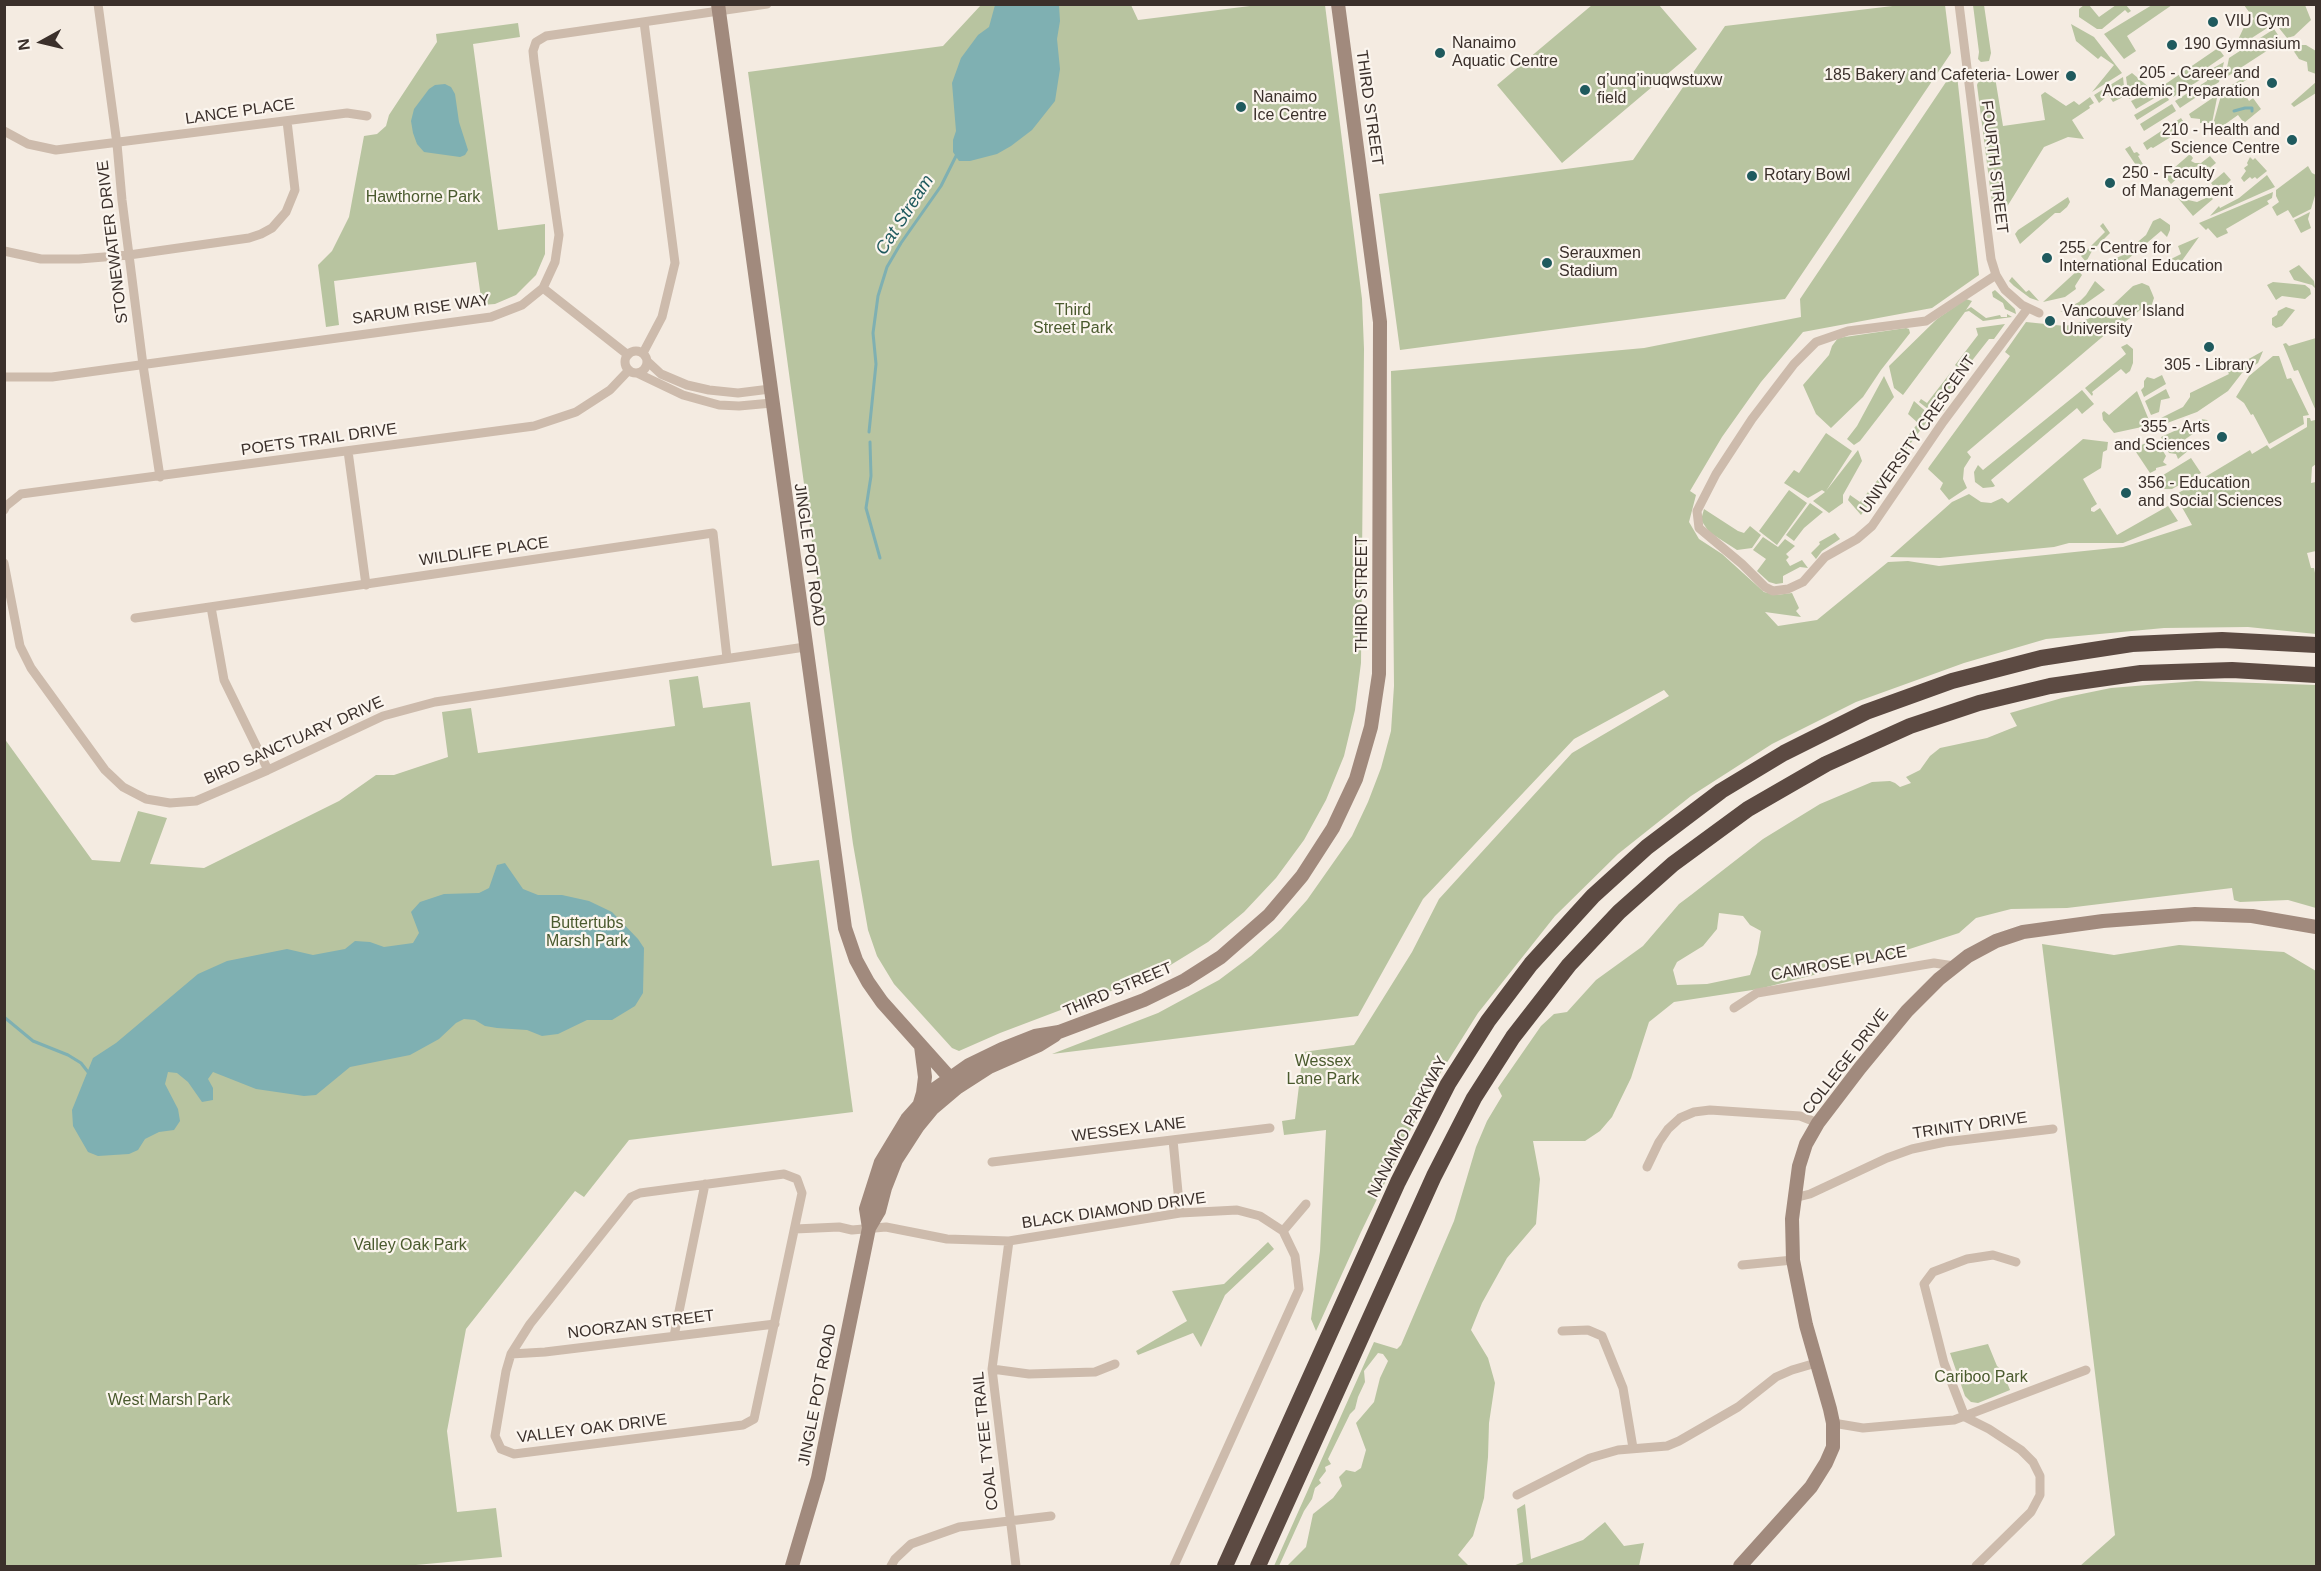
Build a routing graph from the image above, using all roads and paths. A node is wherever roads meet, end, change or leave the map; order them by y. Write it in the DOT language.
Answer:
graph roads {
  1 [pos="98,4"];
  2 [pos="767,4"];
  3 [pos="1338,4"];
  4 [pos="1959,4"];
  5 [pos="719,8"];
  6 [pos="644,22"];
  7 [pos="367,116"];
  8 [pos="287,121"];
  9 [pos="4,131"];
  10 [pos="117,144"];
  11 [pos="4,251"];
  12 [pos="129,255"];
  13 [pos="1996,274"];
  14 [pos="543,288"];
  15 [pos="2028,308"];
  16 [pos="2038,313"];
  17 [pos="628,355"];
  18 [pos="645,357"];
  19 [pos="143,365"];
  20 [pos="633,372"];
  21 [pos="4,377"];
  22 [pos="771,396"];
  23 [pos="348,451"];
  24 [pos="160,477"];
  25 [pos="4,510"];
  26 [pos="5,564"];
  27 [pos="366,585"];
  28 [pos="212,607"];
  29 [pos="135,618"];
  30 [pos="2316,645"];
  31 [pos="806,647"];
  32 [pos="727,658"];
  33 [pos="2316,668"];
  34 [pos="2287,673"];
  35 [pos="2316,675"];
  36 [pos="268,770"];
  37 [pos="2316,927"];
  38 [pos="1954,966"];
  39 [pos="1734,1008"];
  40 [pos="921,1046"];
  41 [pos="953,1082"];
  42 [pos="919,1105"];
  43 [pos="1818,1123"];
  44 [pos="1270,1128"];
  45 [pos="2053,1129"];
  46 [pos="1173,1140"];
  47 [pos="992,1162"];
  48 [pos="1647,1167"];
  49 [pos="705,1184"];
  50 [pos="1794,1198"];
  51 [pos="1306,1204"];
  52 [pos="1180,1213"];
  53 [pos="869,1228"];
  54 [pos="795,1229"];
  55 [pos="1283,1231"];
  56 [pos="1009,1241"];
  57 [pos="1793,1260"];
  58 [pos="2016,1262"];
  59 [pos="1742,1265"];
  60 [pos="775,1324"];
  61 [pos="1562,1331"];
  62 [pos="674,1336"];
  63 [pos="512,1354"];
  64 [pos="1816,1363"];
  65 [pos="1115,1364"];
  66 [pos="992,1369"];
  67 [pos="2086,1370"];
  68 [pos="1965,1417"];
  69 [pos="1833,1423"];
  70 [pos="1633,1448"];
  71 [pos="1517,1495"];
  72 [pos="1051,1516"];
  73 [pos="1010,1521"];
  74 [pos="792,1566"];
  75 [pos="891,1566"];
  76 [pos="1016,1566"];
  77 [pos="1174,1566"];
  78 [pos="1225,1566"];
  79 [pos="1258,1566"];
  80 [pos="1740,1566"];
  81 [pos="1976,1566"];
  1 -- 10 [label="street, STONEWATER DRIVE"];
  2 -- 5 [label="street, SARUM RISE WAY"];
  3 -- 41 [label="street, THIRD STREET"];
  4 -- 13 [label="street, FOURTH STREET"];
  5 -- 6 [label="street, SARUM RISE WAY"];
  5 -- 22 [label="street, JINGLE POT ROAD"];
  6 -- 14 [label="street, SARUM RISE WAY"];
  6 -- 18 [label="street"];
  7 -- 8 [label="street, LANCE PLACE"];
  8 -- 10 [label="street, LANCE PLACE"];
  8 -- 12 [label="street"];
  9 -- 10 [label="street, LANCE PLACE"];
  10 -- 12 [label="street, STONEWATER DRIVE"];
  11 -- 12 [label="street"];
  12 -- 19 [label="street, STONEWATER DRIVE"];
  13 -- 15 [label="street, FOURTH STREET"];
  13 -- 15 [label="street, UNIVERSITY CRESCENT"];
  14 -- 17 [label="street"];
  14 -- 19 [label="street, SARUM RISE WAY"];
  15 -- 16 [label="street, FOURTH STREET"];
  17 -- 18 [label="street"];
  17 -- 20 [label="street"];
  18 -- 20 [label="street"];
  18 -- 22 [label="street"];
  19 -- 21 [label="street, SARUM RISE WAY"];
  19 -- 24 [label="street, STONEWATER DRIVE"];
  20 -- 22 [label="street"];
  20 -- 23 [label="street, POETS TRAIL DRIVE"];
  22 -- 31 [label="street, JINGLE POT ROAD"];
  23 -- 24 [label="street, POETS TRAIL DRIVE"];
  23 -- 27 [label="street"];
  24 -- 25 [label="street, POETS TRAIL DRIVE"];
  26 -- 36 [label="street, BIRD SANCTUARY DRIVE"];
  27 -- 28 [label="street, WILDLIFE PLACE"];
  27 -- 32 [label="street, WILDLIFE PLACE"];
  28 -- 29 [label="street, WILDLIFE PLACE"];
  28 -- 36 [label="street"];
  30 -- 78 [label="highway, NANAIMO PARKWAY"];
  31 -- 32 [label="street, BIRD SANCTUARY DRIVE"];
  31 -- 40 [label="street, JINGLE POT ROAD"];
  32 -- 36 [label="street, BIRD SANCTUARY DRIVE"];
  33 -- 34 [label="highway"];
  34 -- 35 [label="highway"];
  34 -- 79 [label="highway"];
  37 -- 38 [label="street, COLLEGE DRIVE"];
  38 -- 39 [label="street, CAMROSE PLACE"];
  38 -- 43 [label="street, COLLEGE DRIVE"];
  40 -- 41 [label="street, JINGLE POT ROAD"];
  40 -- 42 [label="street"];
  41 -- 42 [label="street, JINGLE POT ROAD"];
  41 -- 53 [label="street, JINGLE POT ROAD"];
  42 -- 53 [label="street, JINGLE POT ROAD"];
  43 -- 48 [label="street"];
  43 -- 50 [label="street, COLLEGE DRIVE"];
  44 -- 46 [label="street, WESSEX LANE"];
  45 -- 50 [label="street, TRINITY DRIVE"];
  46 -- 47 [label="street, WESSEX LANE"];
  46 -- 52 [label="street"];
  49 -- 54 [label="street, VALLEY OAK DRIVE"];
  49 -- 62 [label="street"];
  49 -- 63 [label="street, VALLEY OAK DRIVE"];
  50 -- 57 [label="street, COLLEGE DRIVE"];
  51 -- 55 [label="street"];
  52 -- 55 [label="street, BLACK DIAMOND DRIVE"];
  52 -- 56 [label="street, BLACK DIAMOND DRIVE"];
  53 -- 54 [label="street"];
  53 -- 56 [label="street, BLACK DIAMOND DRIVE"];
  53 -- 74 [label="street, JINGLE POT ROAD"];
  54 -- 60 [label="street, VALLEY OAK DRIVE"];
  55 -- 77 [label="street"];
  56 -- 66 [label="street, COAL TYEE TRAIL"];
  57 -- 59 [label="street"];
  57 -- 64 [label="street, COLLEGE DRIVE"];
  58 -- 68 [label="street"];
  60 -- 62 [label="street, NOORZAN STREET"];
  60 -- 63 [label="street, VALLEY OAK DRIVE"];
  61 -- 70 [label="street"];
  62 -- 63 [label="street, NOORZAN STREET"];
  64 -- 69 [label="street, COLLEGE DRIVE"];
  64 -- 70 [label="street"];
  65 -- 66 [label="street"];
  66 -- 73 [label="street, COAL TYEE TRAIL"];
  67 -- 68 [label="street"];
  68 -- 69 [label="street"];
  68 -- 81 [label="street"];
  69 -- 80 [label="street, COLLEGE DRIVE"];
  70 -- 71 [label="street"];
  72 -- 73 [label="street"];
  73 -- 75 [label="street"];
  73 -- 76 [label="street, COAL TYEE TRAIL"];
}
